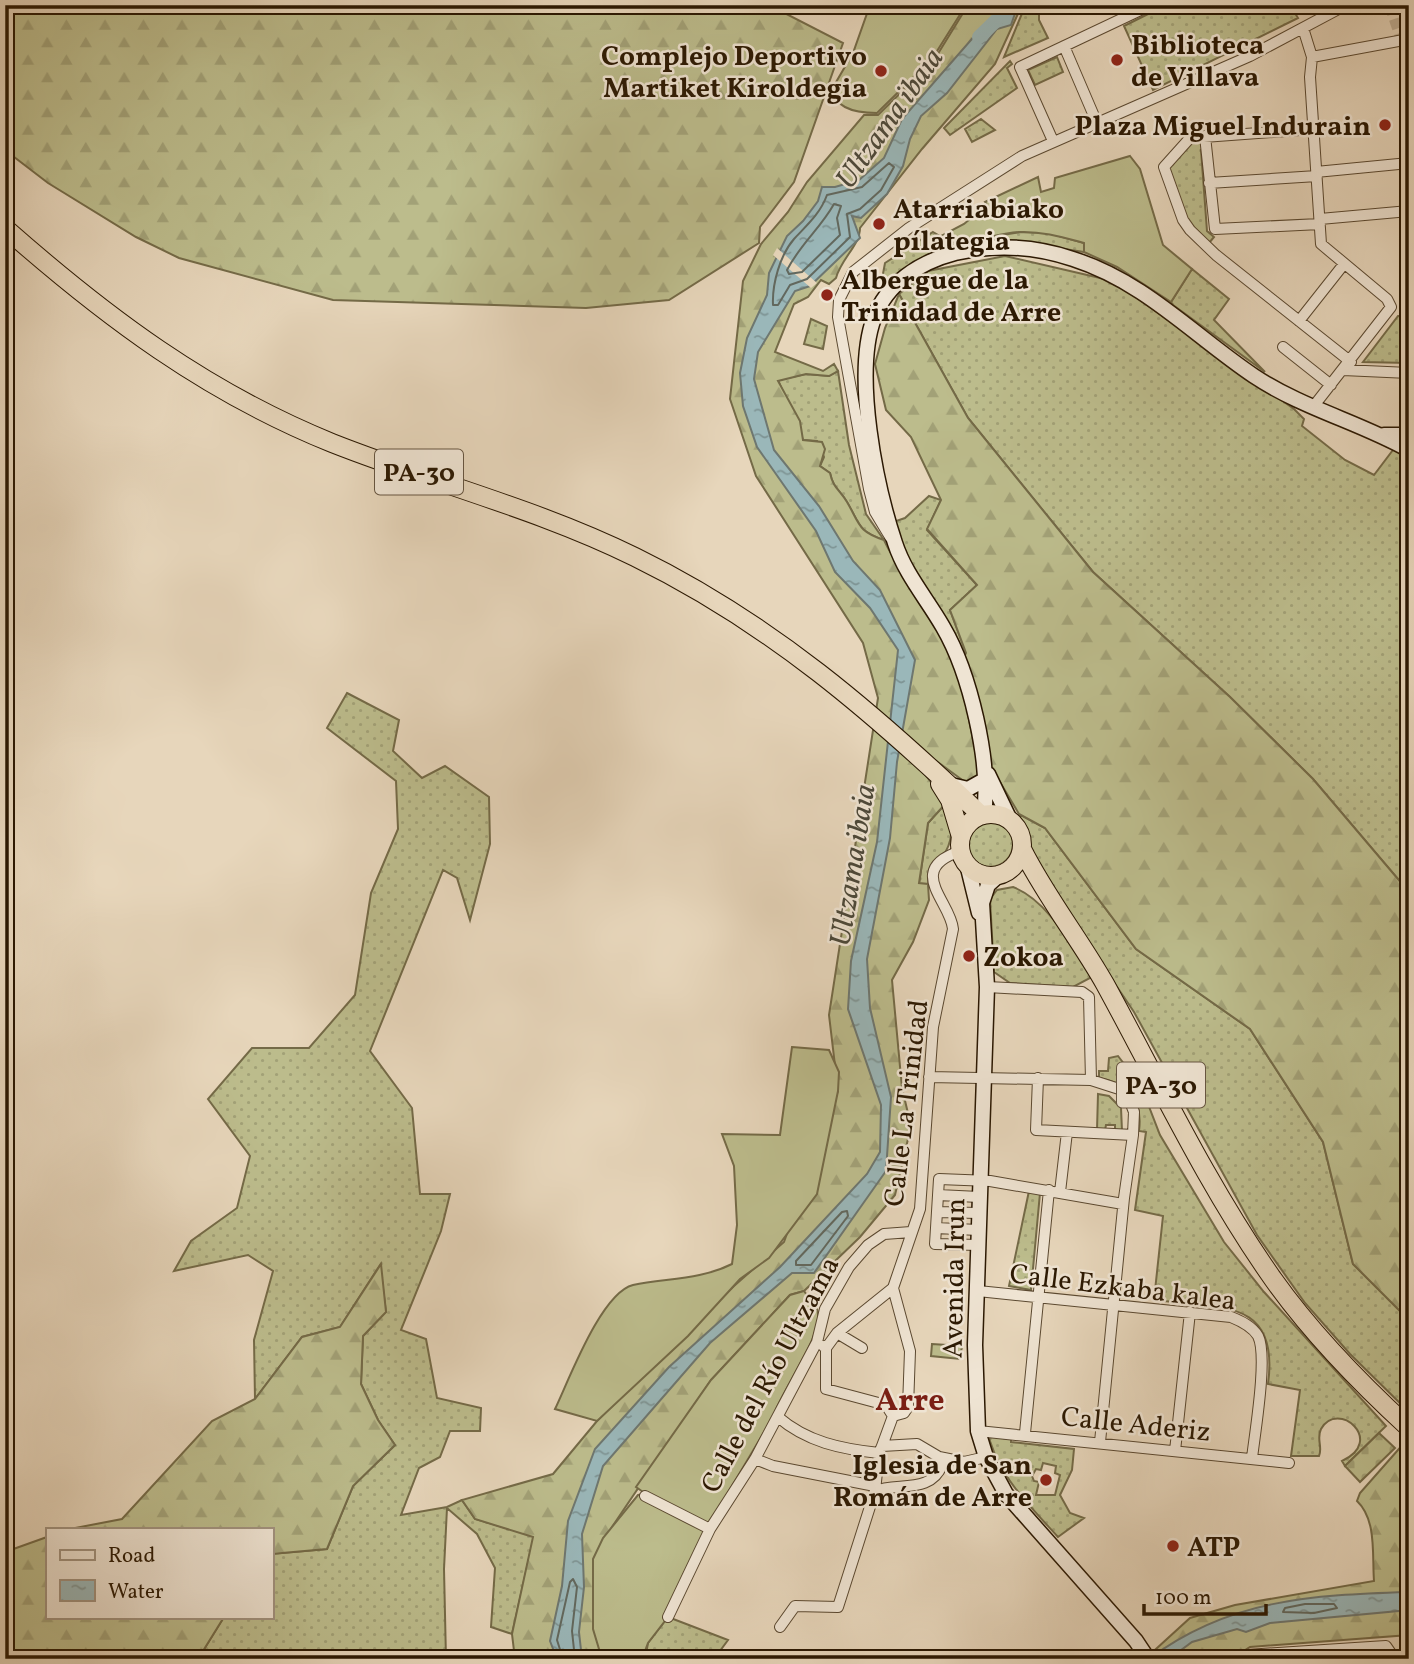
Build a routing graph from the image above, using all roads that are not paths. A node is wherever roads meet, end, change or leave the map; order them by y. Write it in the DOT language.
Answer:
graph roads {
  1 [pos="1151,5"];
  2 [pos="1346,5"];
  3 [pos="1303,29"];
  4 [pos="1409,39"];
  5 [pos="1064,47"];
  6 [pos="1312,57"];
  7 [pos="1097,123"];
  8 [pos="1313,129"];
  9 [pos="1205,136"];
  10 [pos="1053,141"];
  11 [pos="1409,163"];
  12 [pos="1316,174"];
  13 [pos="1209,183"];
  14 [pos="1409,211"];
  15 [pos="1320,222"];
  16 [pos="5,228"];
  17 [pos="1344,264"];
  18 [pos="1299,321"];
  19 [pos="1283,347"];
  20 [pos="1350,362"];
  21 [pos="1343,370"];
  22 [pos="1409,373"];
  23 [pos="1331,384"];
  24 [pos="1313,407"];
  25 [pos="1379,435"];
  26 [pos="1409,435"];
  27 [pos="1409,450"];
  28 [pos="895,543"];
  29 [pos="921,759"];
  30 [pos="982,763"];
  31 [pos="984,780"];
  32 [pos="951,785"];
  33 [pos="983,815"];
  34 [pos="1010,820"];
  35 [pos="1022,849"];
  36 [pos="963,851"];
  37 [pos="1003,873"];
  38 [pos="1044,894"];
  39 [pos="983,921"];
  40 [pos="987,987"];
  41 [pos="929,1077"];
  42 [pos="983,1079"];
  43 [pos="1091,1080"];
  44 [pos="1038,1081"];
  45 [pos="1067,1132"];
  46 [pos="1133,1135"];
  47 [pos="980,1179"];
  48 [pos="1049,1190"];
  49 [pos="1060,1190"];
  50 [pos="939,1195"];
  51 [pos="979,1197"];
  52 [pos="1123,1204"];
  53 [pos="937,1212"];
  54 [pos="978,1213"];
  55 [pos="936,1228"];
  56 [pos="978,1230"];
  57 [pos="911,1232"];
  58 [pos="979,1245"];
  59 [pos="893,1288"];
  60 [pos="978,1291"];
  61 [pos="1039,1296"];
  62 [pos="1114,1303"];
  63 [pos="1190,1312"];
  64 [pos="837,1333"];
  65 [pos="821,1345"];
  66 [pos="862,1348"];
  67 [pos="778,1416"];
  68 [pos="893,1416"];
  69 [pos="1409,1428"];
  70 [pos="978,1431"];
  71 [pos="1025,1433"];
  72 [pos="1100,1443"];
  73 [pos="881,1450"];
  74 [pos="1175,1451"];
  75 [pos="939,1457"];
  76 [pos="986,1458"];
  77 [pos="1252,1458"];
  78 [pos="755,1459"];
  79 [pos="1289,1463"];
  80 [pos="875,1489"];
  81 [pos="645,1496"];
  82 [pos="710,1529"];
  83 [pos="667,1617"];
  84 [pos="780,1627"];
  85 [pos="1309,1655"];
  86 [pos="1148,1659"];
  87 [pos="1242,1659"];
  88 [pos="1395,1659"];
  1 -- 5 [label="street"];
  2 -- 3 [label="street"];
  3 -- 6 [label="street"];
  3 -- 7 [label="street"];
  4 -- 6 [label="street"];
  5 -- 7 [label="street"];
  5 -- 10 [label="street"];
  6 -- 8 [label="street"];
  7 -- 10 [label="street"];
  8 -- 9 [label="street"];
  8 -- 12 [label="street"];
  9 -- 13 [label="street"];
  9 -- 18 [label="street"];
  10 -- 28 [label="street"];
  11 -- 12 [label="street"];
  12 -- 13 [label="street"];
  12 -- 15 [label="street"];
  13 -- 15 [label="street"];
  14 -- 15 [label="street"];
  15 -- 17 [label="street"];
  16 -- 29 [label="highway, PA-30"];
  17 -- 18 [label="street"];
  17 -- 20 [label="street"];
  18 -- 20 [label="street"];
  19 -- 23 [label="street"];
  20 -- 21 [label="street"];
  21 -- 22 [label="street"];
  21 -- 23 [label="street"];
  23 -- 24 [label="street"];
  24 -- 25 [label="main road"];
  24 -- 28 [label="main road"];
  25 -- 26 [label="main road"];
  25 -- 27 [label="main road"];
  28 -- 30 [label="main road"];
  29 -- 32 [label="highway, PA-30"];
  29 -- 36 [label="highway, PA-30"];
  30 -- 31 [label="main road"];
  30 -- 34 [label="main road"];
  31 -- 32 [label="main road"];
  31 -- 33 [label="main road"];
  32 -- 33 [label="highway, PA-30"];
  33 -- 34 [label="highway"];
  33 -- 36 [label="highway"];
  34 -- 35 [label="highway, PA-30"];
  35 -- 37 [label="highway"];
  35 -- 38 [label="highway, PA-30"];
  36 -- 37 [label="highway, PA-30"];
  36 -- 39 [label="main road"];
  36 -- 41 [label="street, Calle La Trinidad"];
  37 -- 38 [label="highway, PA-30"];
  37 -- 39 [label="main road"];
  38 -- 69 [label="highway, PA-30"];
  39 -- 40 [label="main road, Avenida Irun"];
  40 -- 42 [label="main road, Avenida Irun"];
  40 -- 43 [label="street"];
  41 -- 42 [label="street"];
  41 -- 57 [label="street, Calle La Trinidad"];
  42 -- 44 [label="street"];
  42 -- 47 [label="main road, Avenida Irun"];
  43 -- 44 [label="street"];
  43 -- 46 [label="street"];
  44 -- 45 [label="street"];
  45 -- 46 [label="street"];
  45 -- 49 [label="street"];
  46 -- 52 [label="street"];
  47 -- 48 [label="street"];
  47 -- 50 [label="street"];
  47 -- 51 [label="main road, Avenida Irun"];
  48 -- 49 [label="street"];
  48 -- 61 [label="street"];
  49 -- 52 [label="street"];
  50 -- 51 [label="street"];
  50 -- 53 [label="street"];
  51 -- 54 [label="main road, Avenida Irun"];
  52 -- 62 [label="street"];
  53 -- 54 [label="street"];
  53 -- 55 [label="street"];
  54 -- 56 [label="main road, Avenida Irun"];
  55 -- 56 [label="street"];
  55 -- 58 [label="street"];
  56 -- 58 [label="main road, Avenida Irun"];
  57 -- 59 [label="street, Calle La Trinidad"];
  57 -- 65 [label="street, Calle del Río Ultzama"];
  58 -- 60 [label="main road, Avenida Irun"];
  59 -- 64 [label="street"];
  59 -- 68 [label="street"];
  60 -- 61 [label="street, Calle Ezkaba kalea"];
  60 -- 70 [label="main road, Avenida Irun"];
  61 -- 62 [label="street, Calle Ezkaba kalea"];
  61 -- 71 [label="street"];
  62 -- 63 [label="street, Calle Ezkaba kalea"];
  62 -- 72 [label="street"];
  63 -- 74 [label="street"];
  63 -- 77 [label="street, Calle Ezkaba kalea"];
  64 -- 65 [label="street"];
  64 -- 66 [label="street"];
  65 -- 67 [label="street, Calle del Río Ultzama"];
  65 -- 68 [label="street"];
  67 -- 73 [label="street"];
  67 -- 78 [label="street, Calle del Río Ultzama"];
  68 -- 73 [label="street"];
  70 -- 71 [label="street, Calle Aderiz"];
  70 -- 76 [label="main road, Avenida Irun"];
  71 -- 72 [label="street, Calle Aderiz"];
  72 -- 74 [label="street, Calle Aderiz"];
  73 -- 75 [label="street"];
  73 -- 80 [label="street"];
  74 -- 77 [label="street, Calle Aderiz"];
  75 -- 76 [label="street"];
  75 -- 80 [label="street"];
  76 -- 86 [label="main road, Avenida Irun"];
  77 -- 79 [label="street, Calle Aderiz"];
  78 -- 80 [label="street"];
  78 -- 82 [label="street, Calle del Río Ultzama"];
  80 -- 84 [label="street"];
  81 -- 82 [label="street, Calle del Río Ultzama"];
  82 -- 83 [label="street, Calle del Río Ultzama"];
  85 -- 87 [label="street"];
  85 -- 88 [label="street"];
}
